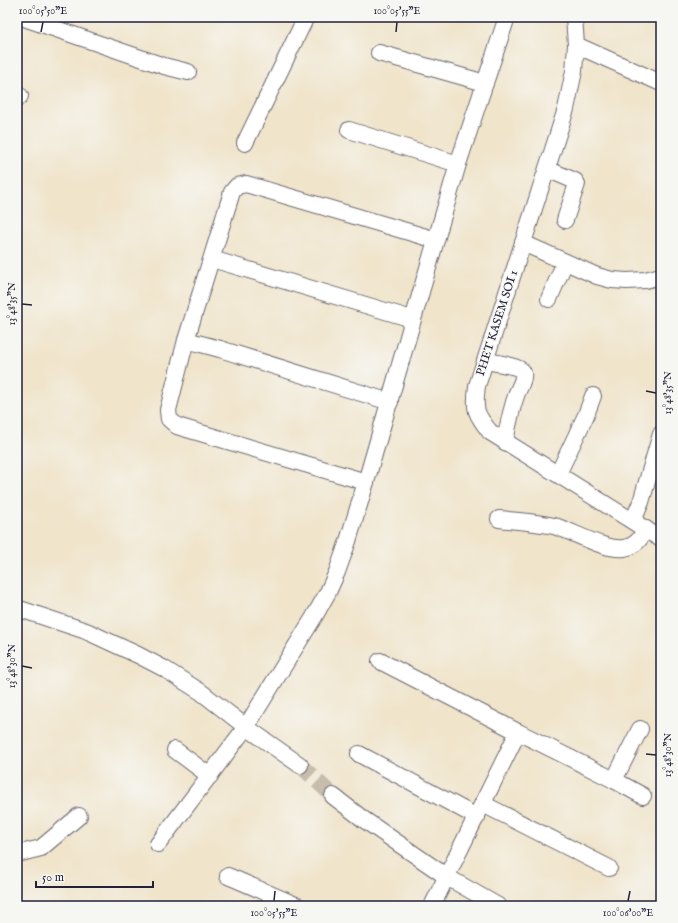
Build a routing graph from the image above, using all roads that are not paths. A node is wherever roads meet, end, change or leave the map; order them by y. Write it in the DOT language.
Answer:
graph roads {
  1 [pos="21,17"];
  2 [pos="306,17"];
  3 [pos="507,17"];
  4 [pos="574,17"];
  5 [pos="576,45"];
  6 [pos="379,53"];
  7 [pos="188,72"];
  8 [pos="485,83"];
  9 [pos="661,84"];
  10 [pos="349,130"];
  11 [pos="245,143"];
  12 [pos="458,164"];
  13 [pos="547,169"];
  14 [pos="565,220"];
  15 [pos="436,240"];
  16 [pos="523,243"];
  17 [pos="212,259"];
  18 [pos="565,262"];
  19 [pos="661,276"];
  20 [pos="549,299"];
  21 [pos="412,319"];
  22 [pos="186,340"];
  23 [pos="485,361"];
  24 [pos="593,396"];
  25 [pos="390,402"];
  26 [pos="661,434"];
  27 [pos="505,442"];
  28 [pos="558,474"];
  29 [pos="366,482"];
  30 [pos="499,519"];
  31 [pos="640,525"];
  32 [pos="661,538"];
  33 [pos="17,608"];
  34 [pos="380,661"];
  35 [pos="246,727"];
  36 [pos="640,729"];
  37 [pos="518,732"];
  38 [pos="175,750"];
  39 [pos="359,754"];
  40 [pos="300,765"];
  41 [pos="210,776"];
  42 [pos="614,780"];
  43 [pos="333,796"];
  44 [pos="643,796"];
  45 [pos="480,810"];
  46 [pos="79,816"];
  47 [pos="158,844"];
  48 [pos="17,854"];
  49 [pos="609,868"];
  50 [pos="228,876"];
  51 [pos="447,877"];
  52 [pos="298,906"];
  53 [pos="432,906"];
  54 [pos="498,906"];
  1 -- 7 [label="street"];
  2 -- 11 [label="street"];
  3 -- 8 [label="street"];
  4 -- 5 [label="street, PHET KASEM SOI 1"];
  5 -- 9 [label="street"];
  5 -- 13 [label="street, PHET KASEM SOI 1"];
  6 -- 8 [label="street"];
  8 -- 12 [label="street"];
  10 -- 12 [label="street"];
  12 -- 15 [label="street"];
  13 -- 14 [label="street"];
  13 -- 16 [label="street, PHET KASEM SOI 1"];
  15 -- 17 [label="street"];
  15 -- 21 [label="street"];
  16 -- 18 [label="street"];
  16 -- 23 [label="street, PHET KASEM SOI 1"];
  17 -- 21 [label="street"];
  17 -- 22 [label="street"];
  18 -- 19 [label="street"];
  18 -- 20 [label="street"];
  21 -- 25 [label="street"];
  22 -- 25 [label="street"];
  22 -- 29 [label="street"];
  23 -- 27 [label="street, PHET KASEM SOI 1"];
  23 -- 27 [label="street"];
  24 -- 28 [label="street"];
  25 -- 29 [label="street"];
  26 -- 31 [label="street"];
  27 -- 28 [label="street, PHET KASEM SOI 1"];
  28 -- 31 [label="street, PHET KASEM SOI 1"];
  29 -- 35 [label="street"];
  30 -- 31 [label="street"];
  31 -- 32 [label="street, PHET KASEM SOI 1"];
  33 -- 35 [label="street"];
  34 -- 37 [label="street"];
  35 -- 40 [label="street"];
  35 -- 41 [label="street"];
  36 -- 42 [label="street"];
  37 -- 42 [label="street"];
  37 -- 45 [label="street"];
  38 -- 41 [label="street"];
  39 -- 45 [label="street"];
  41 -- 47 [label="street"];
  42 -- 44 [label="street"];
  43 -- 51 [label="street"];
  45 -- 49 [label="street"];
  45 -- 51 [label="street"];
  46 -- 48 [label="street"];
  50 -- 52 [label="street"];
  51 -- 53 [label="street"];
  51 -- 54 [label="street"];
}
